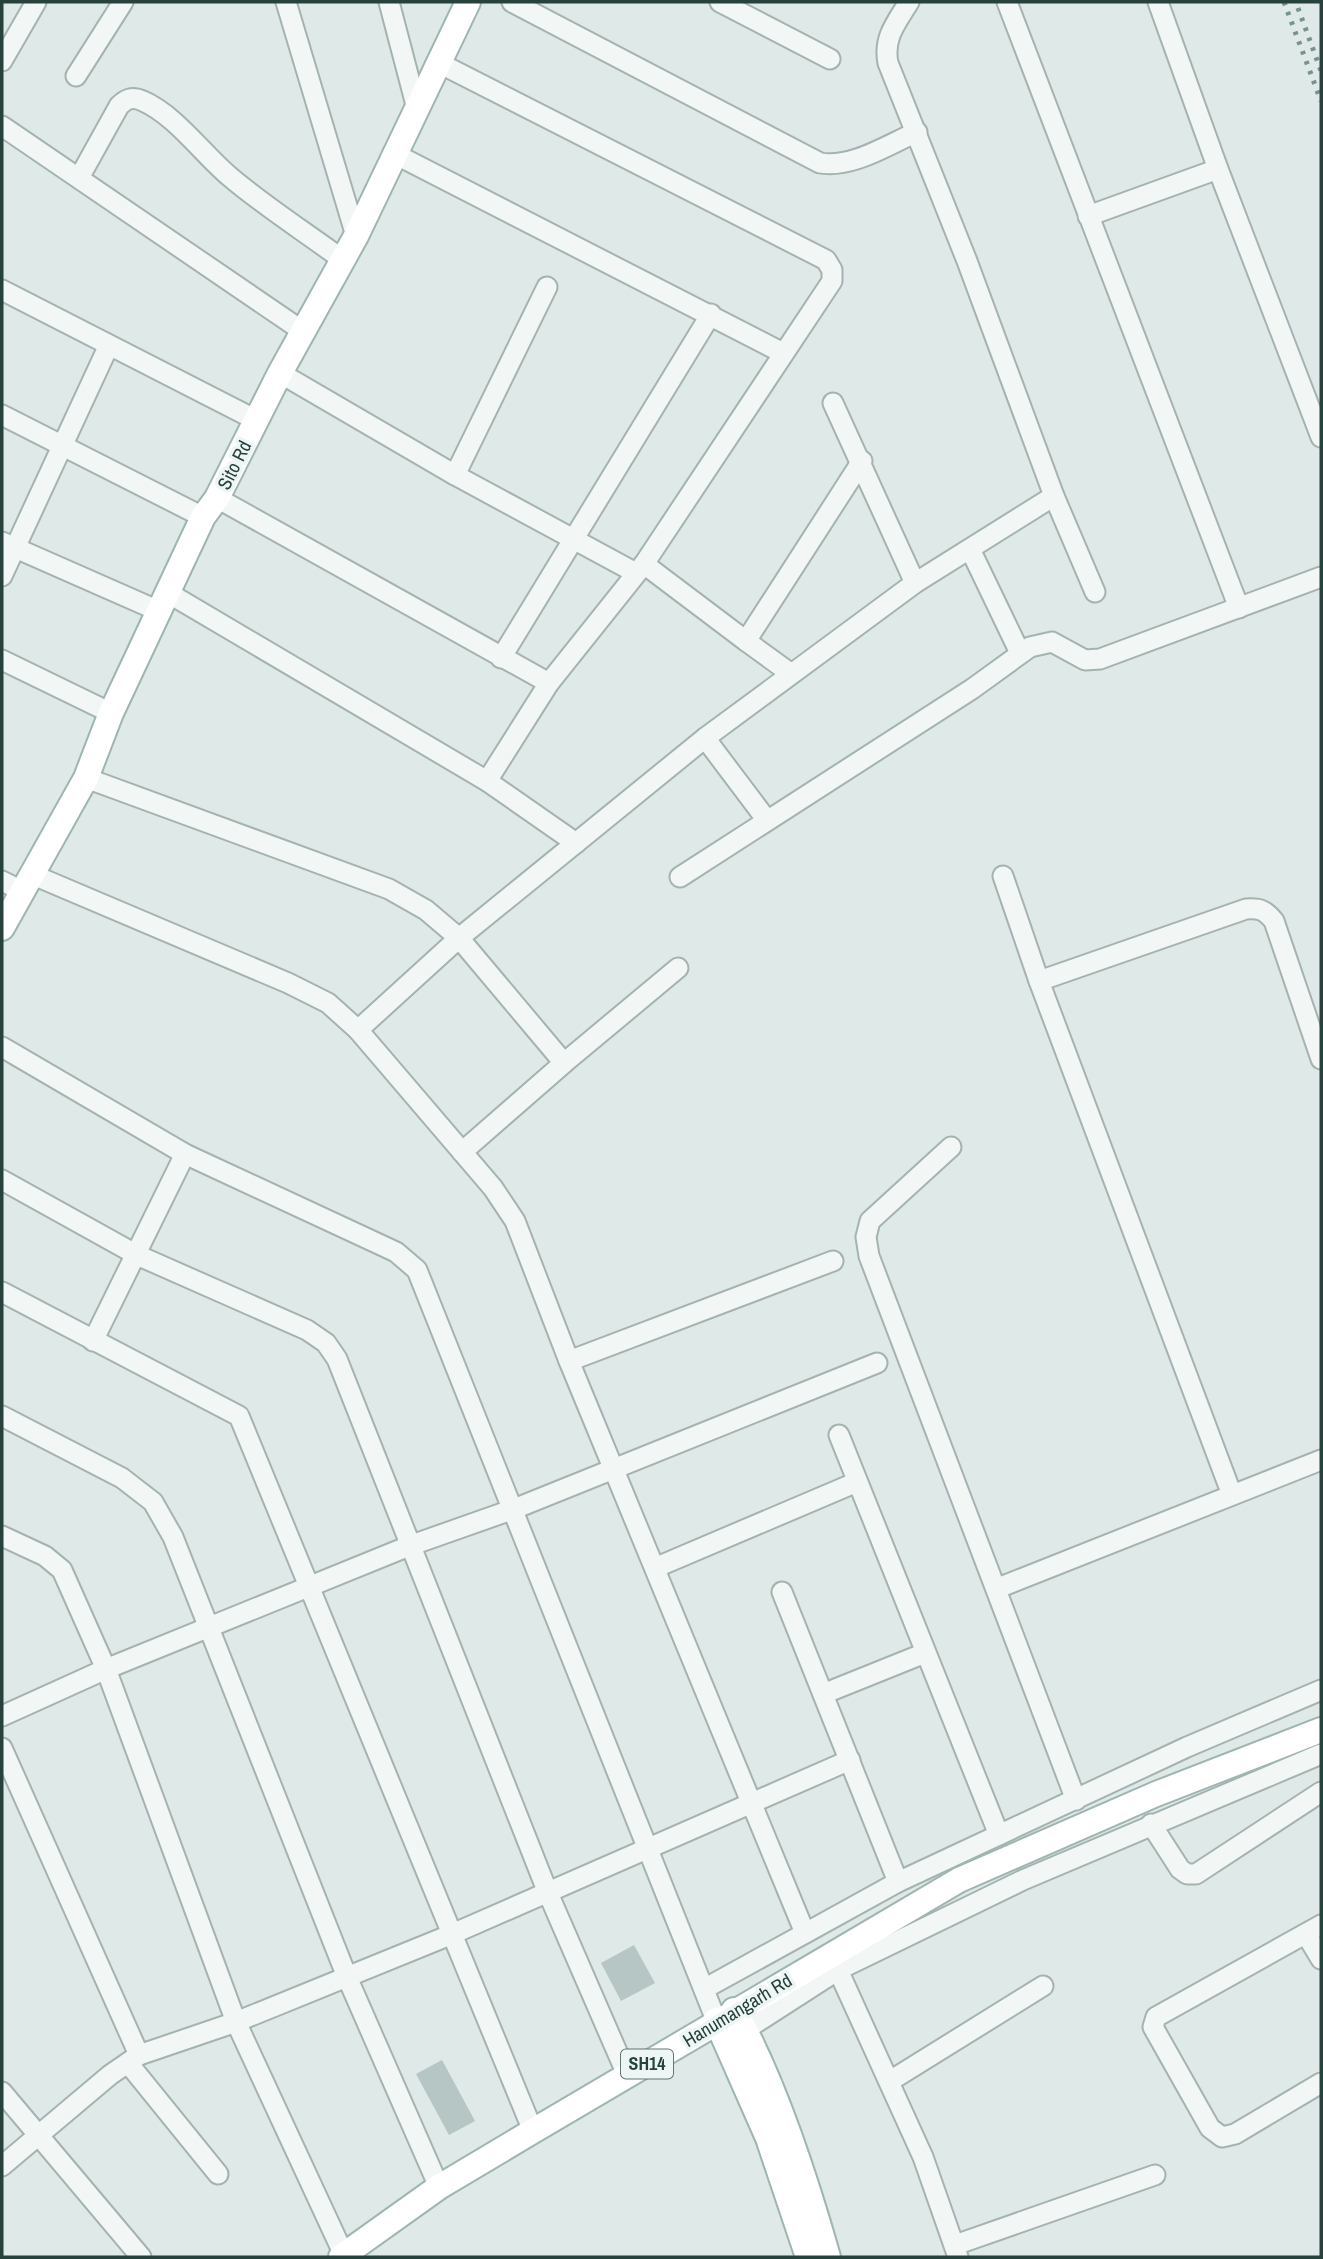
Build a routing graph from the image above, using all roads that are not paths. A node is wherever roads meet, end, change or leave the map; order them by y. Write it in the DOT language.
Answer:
graph roads {
  1 [pos="36,2"];
  2 [pos="123,2"];
  3 [pos="286,2"];
  4 [pos="389,2"];
  5 [pos="468,2"];
  6 [pos="512,2"];
  7 [pos="719,2"];
  8 [pos="909,2"];
  9 [pos="1007,2"];
  10 [pos="1158,2"];
  11 [pos="830,58"];
  12 [pos="2,61"];
  13 [pos="437,62"];
  14 [pos="76,76"];
  15 [pos="416,105"];
  16 [pos="2,126"];
  17 [pos="917,132"];
  18 [pos="393,153"];
  19 [pos="1218,169"];
  20 [pos="79,178"];
  21 [pos="1088,216"];
  22 [pos="356,236"];
  23 [pos="343,260"];
  24 [pos="547,287"];
  25 [pos="2,290"];
  26 [pos="711,314"];
  27 [pos="304,332"];
  28 [pos="109,345"];
  29 [pos="783,353"];
  30 [pos="280,373"];
  31 [pos="833,403"];
  32 [pos="2,415"];
  33 [pos="256,420"];
  34 [pos="1321,437"];
  35 [pos="65,445"];
  36 [pos="862,461"];
  37 [pos="455,475"];
  38 [pos="1054,496"];
  39 [pos="210,508"];
  40 [pos="575,541"];
  41 [pos="8,545"];
  42 [pos="971,549"];
  43 [pos="640,569"];
  44 [pos="2,576"];
  45 [pos="1321,577"];
  46 [pos="915,583"];
  47 [pos="1095,592"];
  48 [pos="165,603"];
  49 [pos="1239,608"];
  50 [pos="746,641"];
  51 [pos="1020,653"];
  52 [pos="501,658"];
  53 [pos="2,660"];
  54 [pos="790,673"];
  55 [pos="549,683"];
  56 [pos="111,713"];
  57 [pos="705,738"];
  58 [pos="86,778"];
  59 [pos="487,781"];
  60 [pos="766,819"];
  61 [pos="576,843"];
  62 [pos="1003,876"];
  63 [pos="680,877"];
  64 [pos="18,882"];
  65 [pos="2,928"];
  66 [pos="459,938"];
  67 [pos="678,968"];
  68 [pos="1039,981"];
  69 [pos="358,1030"];
  70 [pos="2,1046"];
  71 [pos="1321,1059"];
  72 [pos="564,1063"];
  73 [pos="951,1147"];
  74 [pos="462,1152"];
  75 [pos="185,1154"];
  76 [pos="2,1180"];
  77 [pos="137,1255"];
  78 [pos="833,1261"];
  79 [pos="2,1292"];
  80 [pos="93,1341"];
  81 [pos="569,1361"];
  82 [pos="877,1363"];
  83 [pos="2,1416"];
  84 [pos="839,1435"];
  85 [pos="1321,1461"];
  86 [pos="614,1469"];
  87 [pos="857,1482"];
  88 [pos="1232,1495"];
  89 [pos="514,1509"];
  90 [pos="2,1536"];
  91 [pos="409,1546"];
  92 [pos="657,1567"];
  93 [pos="310,1587"];
  94 [pos="998,1588"];
  95 [pos="782,1592"];
  96 [pos="209,1629"];
  97 [pos="925,1653"];
  98 [pos="106,1669"];
  99 [pos="1321,1690"];
  100 [pos="823,1694"];
  101 [pos="2,1716"];
  102 [pos="1321,1730"];
  103 [pos="2,1748"];
  104 [pos="1321,1754"];
  105 [pos="850,1760"];
  106 [pos="1321,1792"];
  107 [pos="1076,1800"];
  108 [pos="751,1803"];
  109 [pos="1151,1824"];
  110 [pos="999,1835"];
  111 [pos="648,1849"];
  112 [pos="898,1882"];
  113 [pos="548,1893"];
  114 [pos="1314,1930"];
  115 [pos="805,1933"];
  116 [pos="450,1935"];
  117 [pos="1321,1959"];
  118 [pos="838,1970"];
  119 [pos="347,1977"];
  120 [pos="1042,1986"];
  121 [pos="704,1989"];
  122 [pos="236,2022"];
  123 [pos="731,2025"];
  124 [pos="133,2059"];
  125 [pos="628,2077"];
  126 [pos="891,2081"];
  127 [pos="1321,2083"];
  128 [pos="2,2092"];
  129 [pos="533,2131"];
  130 [pos="38,2134"];
  131 [pos="2,2166"];
  132 [pos="218,2174"];
  133 [pos="1155,2175"];
  134 [pos="439,2188"];
  135 [pos="957,2251"];
  136 [pos="343,2256"];
  137 [pos="141,2257"];
  138 [pos="808,2257"];
  139 [pos="828,2257"];
  1 -- 12 [label="street"];
  2 -- 14 [label="street"];
  3 -- 22 [label="street"];
  4 -- 15 [label="street"];
  5 -- 13 [label="main road, Sito Rd"];
  6 -- 17 [label="street"];
  7 -- 11 [label="street"];
  8 -- 17 [label="street"];
  9 -- 21 [label="street"];
  10 -- 19 [label="street"];
  13 -- 15 [label="main road, Sito Rd"];
  13 -- 29 [label="street"];
  15 -- 18 [label="main road, Sito Rd"];
  16 -- 20 [label="street"];
  17 -- 38 [label="street"];
  18 -- 22 [label="main road, Sito Rd"];
  18 -- 26 [label="street"];
  19 -- 21 [label="street"];
  19 -- 34 [label="street"];
  20 -- 23 [label="street"];
  20 -- 27 [label="street"];
  21 -- 49 [label="street"];
  22 -- 23 [label="main road, Sito Rd"];
  23 -- 27 [label="main road, Sito Rd"];
  24 -- 37 [label="street"];
  25 -- 28 [label="street"];
  26 -- 29 [label="street"];
  26 -- 40 [label="street"];
  27 -- 30 [label="main road, Sito Rd"];
  28 -- 33 [label="street"];
  28 -- 35 [label="street"];
  29 -- 43 [label="street"];
  30 -- 33 [label="main road, Sito Rd"];
  30 -- 37 [label="street"];
  31 -- 36 [label="street"];
  32 -- 35 [label="street"];
  33 -- 39 [label="main road, Sito Rd"];
  35 -- 39 [label="street"];
  35 -- 41 [label="street"];
  36 -- 46 [label="street"];
  36 -- 50 [label="street"];
  37 -- 40 [label="street"];
  38 -- 42 [label="street"];
  38 -- 47 [label="street"];
  39 -- 48 [label="main road, Sito Rd"];
  39 -- 52 [label="street"];
  40 -- 43 [label="street"];
  40 -- 52 [label="street"];
  41 -- 44 [label="street"];
  41 -- 48 [label="street"];
  42 -- 46 [label="street"];
  42 -- 51 [label="street"];
  43 -- 50 [label="street"];
  43 -- 55 [label="street"];
  45 -- 49 [label="street"];
  46 -- 54 [label="street"];
  48 -- 56 [label="main road, Sito Rd"];
  48 -- 59 [label="street"];
  49 -- 51 [label="street"];
  50 -- 54 [label="street"];
  51 -- 60 [label="street"];
  52 -- 55 [label="street"];
  53 -- 56 [label="street"];
  54 -- 57 [label="street"];
  55 -- 59 [label="street"];
  56 -- 58 [label="main road, Sito Rd"];
  57 -- 60 [label="street"];
  57 -- 61 [label="street"];
  58 -- 64 [label="main road, Sito Rd"];
  58 -- 66 [label="street"];
  59 -- 61 [label="street"];
  60 -- 63 [label="street"];
  61 -- 66 [label="street"];
  62 -- 68 [label="street"];
  64 -- 65 [label="main road, Sito Rd"];
  64 -- 69 [label="street"];
  66 -- 69 [label="street"];
  66 -- 72 [label="street"];
  67 -- 72 [label="street"];
  68 -- 71 [label="street"];
  68 -- 88 [label="street"];
  69 -- 74 [label="street"];
  70 -- 75 [label="street"];
  72 -- 74 [label="street"];
  73 -- 94 [label="street"];
  74 -- 81 [label="street"];
  75 -- 77 [label="street"];
  75 -- 89 [label="street"];
  76 -- 77 [label="street"];
  77 -- 80 [label="street"];
  77 -- 91 [label="street"];
  78 -- 81 [label="street"];
  79 -- 80 [label="street"];
  80 -- 93 [label="street"];
  81 -- 86 [label="street"];
  82 -- 86 [label="street"];
  83 -- 96 [label="street"];
  84 -- 87 [label="street"];
  85 -- 88 [label="street"];
  86 -- 89 [label="street"];
  86 -- 92 [label="street"];
  87 -- 92 [label="street"];
  87 -- 97 [label="street"];
  88 -- 94 [label="street"];
  89 -- 91 [label="street"];
  89 -- 111 [label="street"];
  90 -- 98 [label="street"];
  91 -- 93 [label="street"];
  91 -- 113 [label="street"];
  92 -- 108 [label="street"];
  93 -- 96 [label="street"];
  93 -- 116 [label="street"];
  94 -- 107 [label="street"];
  95 -- 100 [label="street"];
  96 -- 98 [label="street"];
  96 -- 119 [label="street"];
  97 -- 100 [label="street"];
  97 -- 110 [label="street"];
  98 -- 101 [label="street"];
  98 -- 122 [label="street"];
  99 -- 107 [label="street"];
  100 -- 105 [label="street"];
  102 -- 123 [label="main road, Hanumangarh Rd / SH14"];
  103 -- 124 [label="street"];
  104 -- 109 [label="street"];
  105 -- 108 [label="street"];
  105 -- 112 [label="street"];
  106 -- 109 [label="street"];
  107 -- 110 [label="street"];
  108 -- 111 [label="street"];
  108 -- 115 [label="street"];
  109 -- 118 [label="street"];
  110 -- 112 [label="street"];
  111 -- 113 [label="street"];
  111 -- 121 [label="street"];
  112 -- 115 [label="street"];
  113 -- 116 [label="street"];
  113 -- 125 [label="street"];
  114 -- 117 [label="street"];
  114 -- 127 [label="street"];
  115 -- 121 [label="street"];
  116 -- 119 [label="street"];
  116 -- 129 [label="street"];
  118 -- 123 [label="street"];
  118 -- 126 [label="street"];
  119 -- 122 [label="street"];
  119 -- 134 [label="street"];
  120 -- 126 [label="street"];
  121 -- 123 [label="street"];
  122 -- 124 [label="street"];
  122 -- 136 [label="street"];
  123 -- 125 [label="main road, Hanumangarh Rd / SH14"];
  123 -- 138 [label="main road"];
  123 -- 139 [label="main road"];
  124 -- 130 [label="street"];
  124 -- 132 [label="street"];
  125 -- 129 [label="main road, Hanumangarh Rd / SH14"];
  126 -- 135 [label="street"];
  128 -- 130 [label="street"];
  129 -- 134 [label="main road, Hanumangarh Rd / SH14"];
  130 -- 131 [label="street"];
  130 -- 137 [label="street"];
  133 -- 135 [label="street"];
  134 -- 136 [label="main road, Hanumangarh Rd / SH14"];
}
